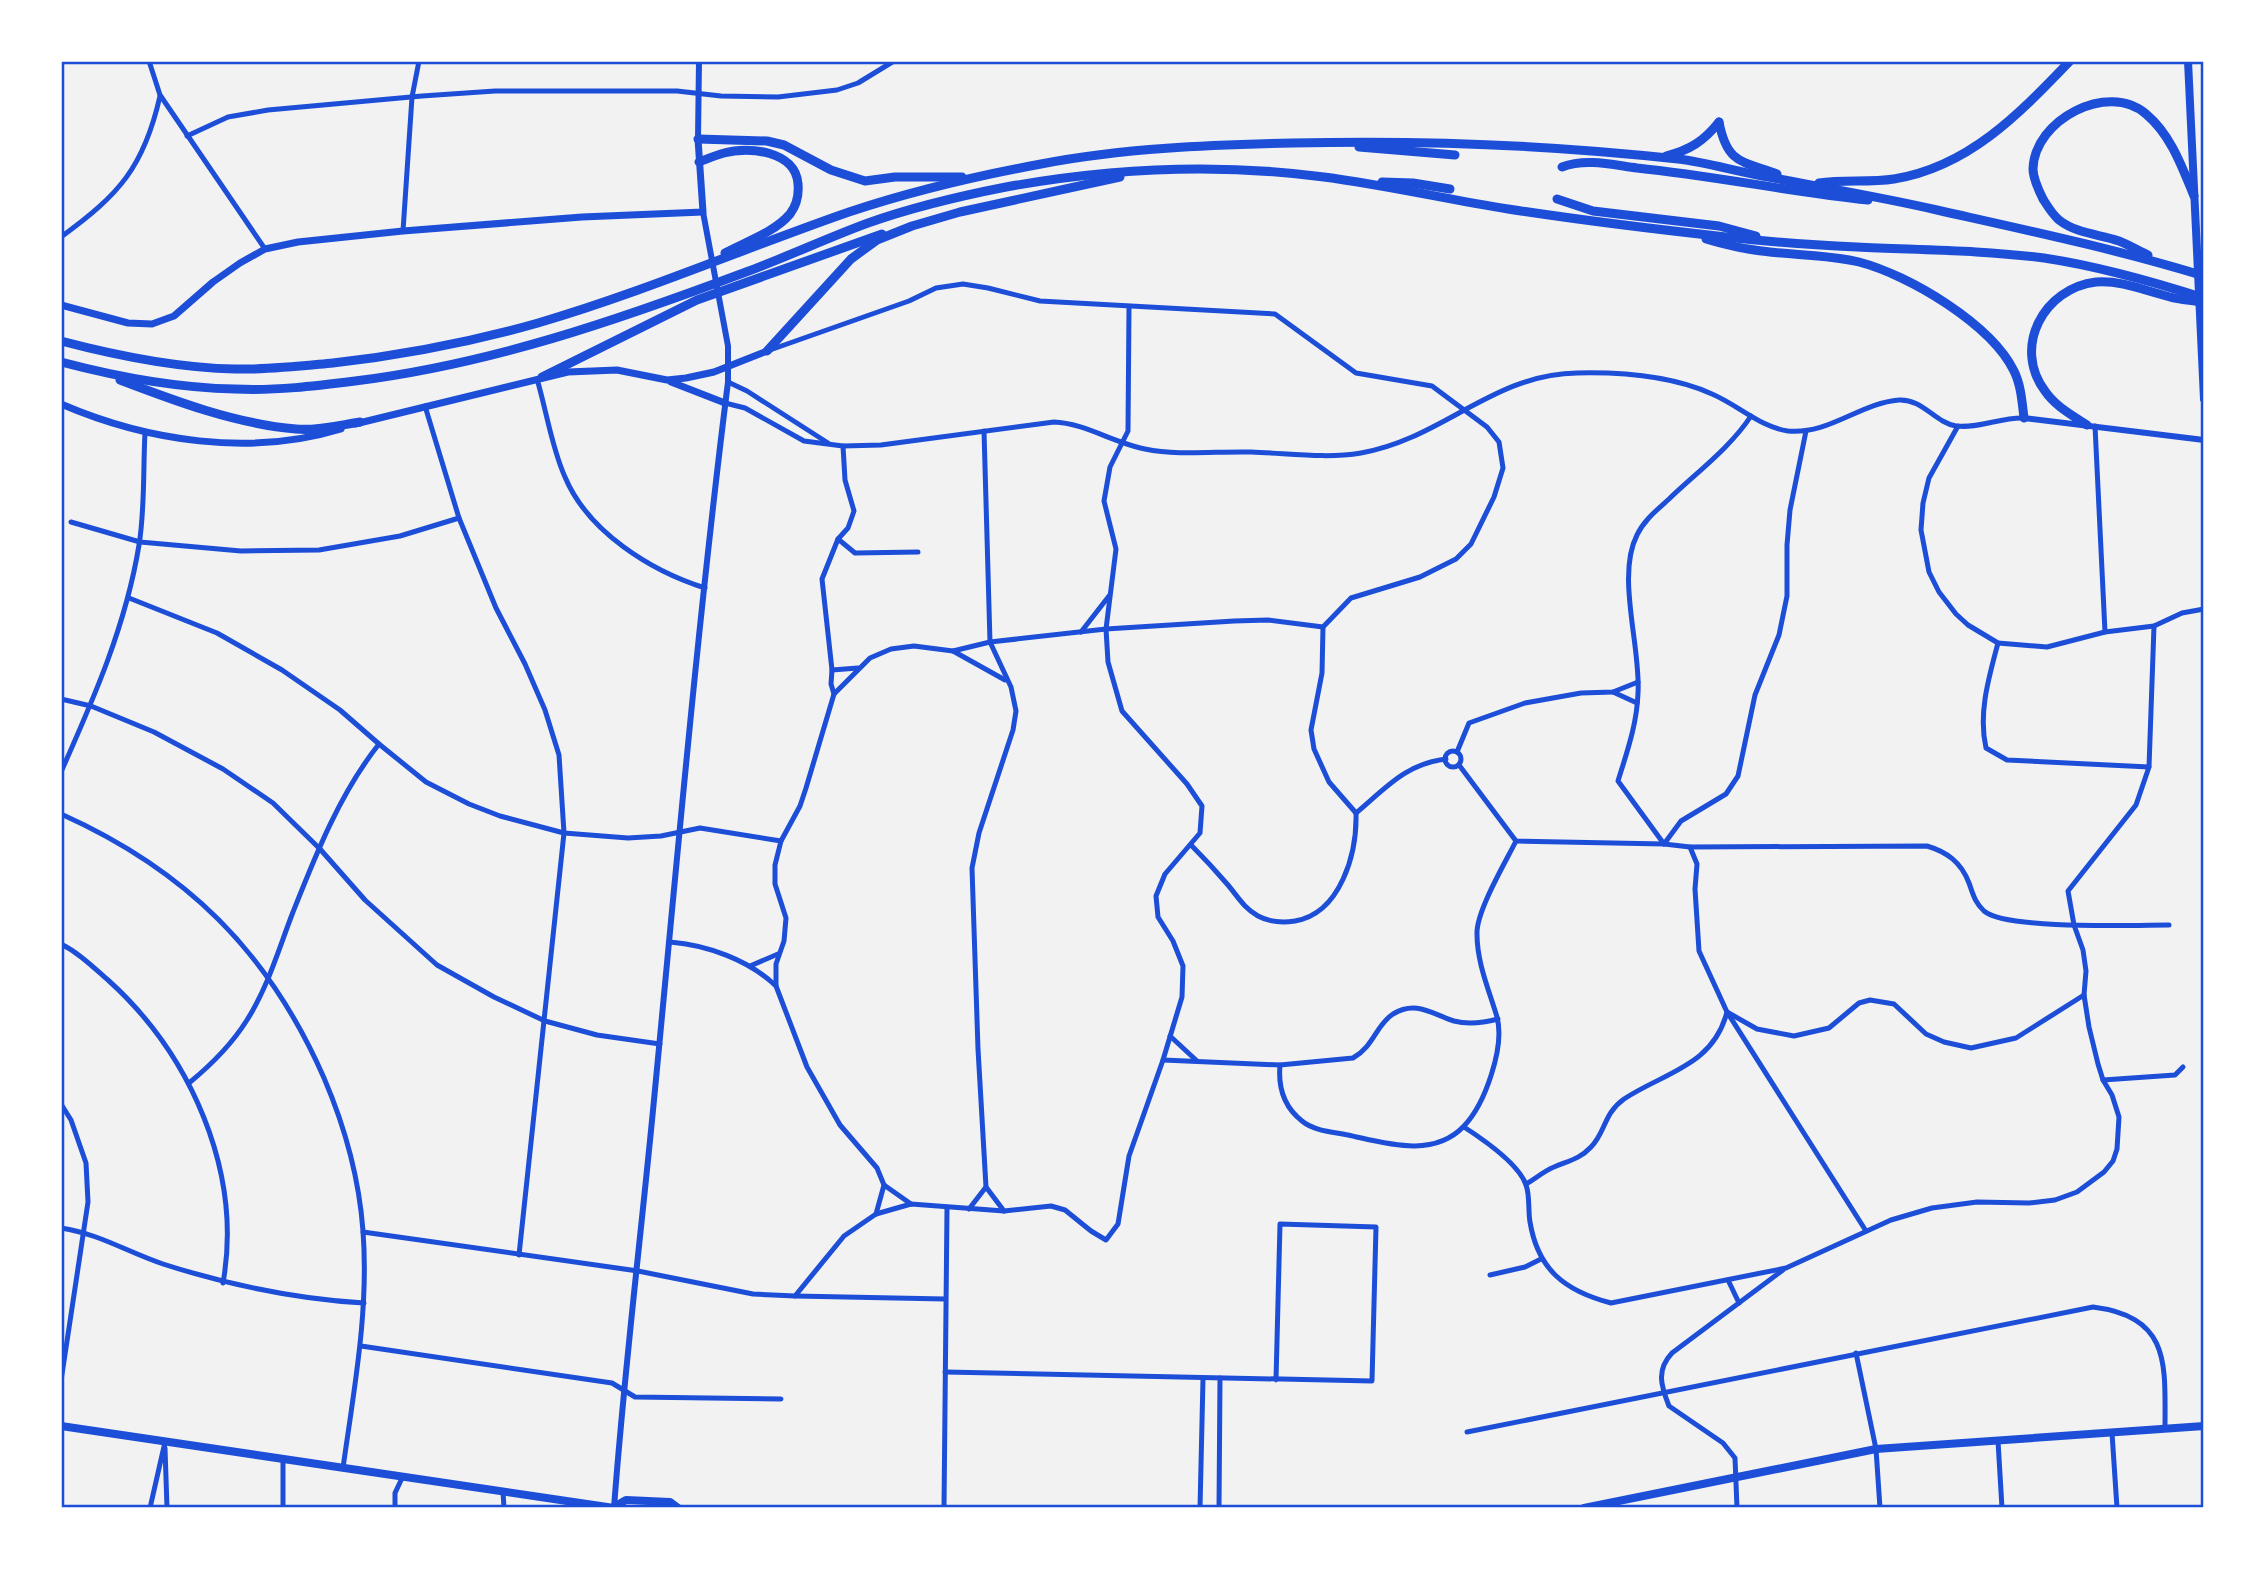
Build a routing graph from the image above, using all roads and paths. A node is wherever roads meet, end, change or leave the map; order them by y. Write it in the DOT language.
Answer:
graph roads {
  1 [pos="149,61"];
  2 [pos="419,61"];
  3 [pos="699,61"];
  4 [pos="894,61"];
  5 [pos="2070,61"];
  6 [pos="2188,61"];
  7 [pos="698,94"];
  8 [pos="160,95"];
  9 [pos="412,97"];
  10 [pos="187,136"];
  11 [pos="698,139"];
  12 [pos="1318,143"];
  13 [pos="1455,155"];
  14 [pos="1660,158"];
  15 [pos="699,162"];
  16 [pos="1562,167"];
  17 [pos="1146,170"];
  18 [pos="978,177"];
  19 [pos="1799,181"];
  20 [pos="1356,182"];
  21 [pos="1812,184"];
  22 [pos="1450,189"];
  23 [pos="2194,197"];
  24 [pos="1558,200"];
  25 [pos="1912,204"];
  26 [pos="703,212"];
  27 [pos="912,226"];
  28 [pos="1667,230"];
  29 [pos="403,231"];
  30 [pos="61,237"];
  31 [pos="1781,242"];
  32 [pos="265,249"];
  33 [pos="2169,265"];
  34 [pos="694,269"];
  35 [pos="2204,276"];
  36 [pos="2175,294"];
  37 [pos="2204,300"];
  38 [pos="61,306"];
  39 [pos="1129,307"];
  40 [pos="61,341"];
  41 [pos="767,351"];
  42 [pos="61,362"];
  43 [pos="729,365"];
  44 [pos="102,373"];
  45 [pos="540,378"];
  46 [pos="667,380"];
  47 [pos="728,382"];
  48 [pos="2204,399"];
  49 [pos="725,403"];
  50 [pos="61,404"];
  51 [pos="425,406"];
  52 [pos="1465,410"];
  53 [pos="1751,416"];
  54 [pos="2024,418"];
  55 [pos="360,422"];
  56 [pos="2091,425"];
  57 [pos="1958,426"];
  58 [pos="984,431"];
  59 [pos="1806,431"];
  60 [pos="145,433"];
  61 [pos="2204,440"];
  62 [pos="1122,443"];
  63 [pos="830,444"];
  64 [pos="843,446"];
  65 [pos="459,518"];
  66 [pos="71,522"];
  67 [pos="838,539"];
  68 [pos="140,542"];
  69 [pos="918,552"];
  70 [pos="705,588"];
  71 [pos="1111,593"];
  72 [pos="129,598"];
  73 [pos="2204,609"];
  74 [pos="2154,626"];
  75 [pos="1324,627"];
  76 [pos="1107,629"];
  77 [pos="1081,632"];
  78 [pos="2105,632"];
  79 [pos="990,642"];
  80 [pos="1998,643"];
  81 [pos="953,651"];
  82 [pos="858,668"];
  83 [pos="832,670"];
  84 [pos="1006,680"];
  85 [pos="1638,682"];
  86 [pos="1613,692"];
  87 [pos="834,694"];
  88 [pos="61,699"];
  89 [pos="1637,703"];
  90 [pos="90,706"];
  91 [pos="379,744"];
  92 [pos="1457,752"];
  93 [pos="1446,759"];
  94 [pos="1459,765"];
  95 [pos="2148,766"];
  96 [pos="61,772"];
  97 [pos="1356,813"];
  98 [pos="61,814"];
  99 [pos="680,832"];
  100 [pos="564,833"];
  101 [pos="781,841"];
  102 [pos="1516,841"];
  103 [pos="1664,844"];
  104 [pos="1191,845"];
  105 [pos="1689,847"];
  106 [pos="320,849"];
  107 [pos="2074,925"];
  108 [pos="2169,925"];
  109 [pos="670,942"];
  110 [pos="61,944"];
  111 [pos="778,954"];
  112 [pos="750,966"];
  113 [pos="269,978"];
  114 [pos="776,986"];
  115 [pos="2084,995"];
  116 [pos="1727,1012"];
  117 [pos="1498,1019"];
  118 [pos="545,1021"];
  119 [pos="1170,1036"];
  120 [pos="660,1044"];
  121 [pos="1163,1060"];
  122 [pos="1197,1061"];
  123 [pos="1280,1065"];
  124 [pos="2183,1067"];
  125 [pos="2103,1080"];
  126 [pos="189,1083"];
  127 [pos="61,1104"];
  128 [pos="1464,1127"];
  129 [pos="1526,1184"];
  130 [pos="884,1185"];
  131 [pos="986,1187"];
  132 [pos="911,1204"];
  133 [pos="947,1208"];
  134 [pos="969,1209"];
  135 [pos="1004,1211"];
  136 [pos="876,1214"];
  137 [pos="61,1228"];
  138 [pos="83,1231"];
  139 [pos="1866,1231"];
  140 [pos="363,1232"];
  141 [pos="519,1255"];
  142 [pos="1541,1259"];
  143 [pos="1786,1268"];
  144 [pos="638,1271"];
  145 [pos="1490,1275"];
  146 [pos="1728,1280"];
  147 [pos="223,1283"];
  148 [pos="795,1296"];
  149 [pos="945,1300"];
  150 [pos="364,1303"];
  151 [pos="1740,1303"];
  152 [pos="361,1346"];
  153 [pos="1856,1353"];
  154 [pos="945,1372"];
  155 [pos="1220,1378"];
  156 [pos="1203,1379"];
  157 [pos="1276,1380"];
  158 [pos="61,1381"];
  159 [pos="624,1390"];
  160 [pos="1663,1392"];
  161 [pos="780,1399"];
  162 [pos="61,1426"];
  163 [pos="2204,1426"];
  164 [pos="2165,1429"];
  165 [pos="1466,1432"];
  166 [pos="2112,1433"];
  167 [pos="1998,1441"];
  168 [pos="165,1442"];
  169 [pos="1202,1446"];
  170 [pos="1220,1447"];
  171 [pos="1876,1450"];
  172 [pos="283,1459"];
  173 [pos="342,1468"];
  174 [pos="403,1476"];
  175 [pos="1735,1477"];
  176 [pos="503,1492"];
  177 [pos="150,1508"];
  178 [pos="167,1508"];
  179 [pos="284,1508"];
  180 [pos="395,1508"];
  181 [pos="504,1508"];
  182 [pos="614,1508"];
  183 [pos="678,1508"];
  184 [pos="944,1508"];
  185 [pos="1200,1508"];
  186 [pos="1219,1508"];
  187 [pos="1584,1508"];
  188 [pos="1737,1508"];
  189 [pos="1880,1508"];
  190 [pos="2003,1508"];
  191 [pos="2117,1508"];
  1 -- 8 [label="street"];
  2 -- 9 [label="street"];
  3 -- 7 [label="street"];
  4 -- 7 [label="street"];
  5 -- 21 [label="highway"];
  6 -- 23 [label="main road"];
  7 -- 9 [label="street"];
  7 -- 11 [label="street"];
  8 -- 10 [label="street"];
  8 -- 30 [label="street"];
  9 -- 10 [label="street"];
  9 -- 29 [label="street"];
  10 -- 32 [label="street"];
  11 -- 15 [label="main road"];
  11 -- 18 [label="highway"];
  12 -- 13 [label="highway"];
  12 -- 14 [label="highway"];
  12 -- 18 [label="highway"];
  14 -- 19 [label="highway"];
  14 -- 19 [label="highway"];
  15 -- 26 [label="main road"];
  15 -- 34 [label="highway"];
  16 -- 25 [label="highway"];
  17 -- 20 [label="highway"];
  17 -- 27 [label="highway"];
  17 -- 44 [label="highway"];
  18 -- 34 [label="highway"];
  19 -- 21 [label="highway"];
  20 -- 22 [label="highway"];
  20 -- 28 [label="highway"];
  21 -- 25 [label="highway"];
  23 -- 33 [label="highway"];
  23 -- 48 [label="main road"];
  24 -- 31 [label="highway"];
  25 -- 33 [label="highway"];
  26 -- 29 [label="main road"];
  26 -- 43 [label="street"];
  27 -- 41 [label="highway"];
  27 -- 45 [label="highway"];
  28 -- 31 [label="highway"];
  28 -- 54 [label="highway"];
  29 -- 32 [label="main road"];
  31 -- 36 [label="highway"];
  32 -- 38 [label="main road"];
  33 -- 35 [label="highway"];
  34 -- 40 [label="highway"];
  36 -- 37 [label="highway"];
  36 -- 56 [label="highway"];
  39 -- 41 [label="street"];
  39 -- 52 [label="street"];
  39 -- 62 [label="street"];
  41 -- 43 [label="main road"];
  42 -- 44 [label="highway"];
  43 -- 46 [label="main road"];
  43 -- 47 [label="street"];
  44 -- 55 [label="highway"];
  45 -- 46 [label="main road"];
  45 -- 51 [label="main road"];
  45 -- 70 [label="street"];
  46 -- 49 [label="main road"];
  47 -- 49 [label="street"];
  47 -- 63 [label="street"];
  49 -- 63 [label="street"];
  49 -- 70 [label="street"];
  50 -- 60 [label="main road"];
  51 -- 55 [label="main road"];
  51 -- 65 [label="street"];
  52 -- 53 [label="street"];
  52 -- 62 [label="street"];
  52 -- 75 [label="street"];
  53 -- 59 [label="street"];
  53 -- 85 [label="street"];
  54 -- 56 [label="street"];
  54 -- 57 [label="street"];
  55 -- 60 [label="main road"];
  56 -- 61 [label="street"];
  56 -- 78 [label="street"];
  57 -- 59 [label="street"];
  57 -- 80 [label="street"];
  58 -- 62 [label="street"];
  58 -- 64 [label="street"];
  58 -- 79 [label="street"];
  59 -- 103 [label="street"];
  60 -- 68 [label="street"];
  62 -- 71 [label="street"];
  63 -- 64 [label="street"];
  64 -- 67 [label="street"];
  65 -- 68 [label="street"];
  65 -- 100 [label="street"];
  66 -- 68 [label="street"];
  67 -- 69 [label="street"];
  67 -- 83 [label="street"];
  68 -- 72 [label="street"];
  70 -- 99 [label="street"];
  71 -- 76 [label="street"];
  71 -- 77 [label="street"];
  72 -- 90 [label="street"];
  72 -- 91 [label="street"];
  73 -- 74 [label="street"];
  74 -- 78 [label="street"];
  74 -- 95 [label="street"];
  75 -- 76 [label="street"];
  75 -- 97 [label="street"];
  76 -- 77 [label="street"];
  76 -- 104 [label="street"];
  77 -- 79 [label="street"];
  78 -- 80 [label="street"];
  79 -- 81 [label="street"];
  79 -- 84 [label="street"];
  80 -- 95 [label="street"];
  81 -- 82 [label="street"];
  81 -- 84 [label="street"];
  82 -- 83 [label="street"];
  82 -- 87 [label="street"];
  83 -- 87 [label="street"];
  84 -- 131 [label="street"];
  85 -- 86 [label="street"];
  85 -- 89 [label="street"];
  86 -- 89 [label="street"];
  86 -- 92 [label="street"];
  87 -- 101 [label="street"];
  88 -- 90 [label="street"];
  89 -- 103 [label="street"];
  90 -- 96 [label="street"];
  90 -- 106 [label="street"];
  91 -- 100 [label="street"];
  91 -- 106 [label="street"];
  92 -- 93 [label="street"];
  92 -- 94 [label="street"];
  93 -- 94 [label="street"];
  93 -- 97 [label="street"];
  94 -- 102 [label="street"];
  95 -- 107 [label="street"];
  97 -- 104 [label="street"];
  98 -- 113 [label="street"];
  99 -- 100 [label="street"];
  99 -- 101 [label="street"];
  99 -- 109 [label="street"];
  100 -- 118 [label="street"];
  101 -- 111 [label="street"];
  102 -- 103 [label="street"];
  102 -- 117 [label="street"];
  103 -- 105 [label="street"];
  104 -- 119 [label="street"];
  105 -- 107 [label="street"];
  105 -- 116 [label="street"];
  106 -- 113 [label="street"];
  106 -- 118 [label="street"];
  107 -- 108 [label="street"];
  107 -- 115 [label="street"];
  109 -- 112 [label="street"];
  109 -- 120 [label="street"];
  110 -- 126 [label="street"];
  111 -- 112 [label="street"];
  111 -- 114 [label="street"];
  112 -- 114 [label="street"];
  113 -- 126 [label="street"];
  113 -- 140 [label="street"];
  114 -- 130 [label="street"];
  115 -- 116 [label="street"];
  115 -- 125 [label="street"];
  116 -- 129 [label="street"];
  116 -- 139 [label="street"];
  117 -- 123 [label="street"];
  117 -- 128 [label="street"];
  118 -- 120 [label="street"];
  118 -- 141 [label="street"];
  119 -- 121 [label="street"];
  119 -- 122 [label="street"];
  120 -- 144 [label="street"];
  121 -- 122 [label="street"];
  121 -- 135 [label="street"];
  122 -- 123 [label="street"];
  123 -- 128 [label="street"];
  124 -- 125 [label="street"];
  125 -- 139 [label="street"];
  126 -- 147 [label="street"];
  127 -- 138 [label="street"];
  128 -- 129 [label="street"];
  129 -- 142 [label="street"];
  130 -- 132 [label="street"];
  130 -- 136 [label="street"];
  131 -- 134 [label="street"];
  131 -- 135 [label="street"];
  132 -- 133 [label="street"];
  132 -- 136 [label="street"];
  133 -- 134 [label="street"];
  133 -- 149 [label="street"];
  134 -- 135 [label="street"];
  136 -- 148 [label="street"];
  137 -- 138 [label="street"];
  138 -- 147 [label="street"];
  138 -- 158 [label="street"];
  139 -- 143 [label="street"];
  140 -- 141 [label="street"];
  140 -- 150 [label="street"];
  141 -- 144 [label="street"];
  142 -- 145 [label="street"];
  142 -- 146 [label="street"];
  143 -- 146 [label="street"];
  143 -- 151 [label="street"];
  144 -- 148 [label="street"];
  144 -- 159 [label="street"];
  146 -- 151 [label="street"];
  147 -- 150 [label="street"];
  148 -- 149 [label="street"];
  149 -- 154 [label="street"];
  150 -- 152 [label="street"];
  151 -- 160 [label="street"];
  152 -- 159 [label="street"];
  152 -- 173 [label="street"];
  153 -- 160 [label="street"];
  153 -- 164 [label="street"];
  153 -- 171 [label="street"];
  154 -- 156 [label="street"];
  154 -- 184 [label="street"];
  155 -- 156 [label="street"];
  155 -- 157 [label="street"];
  155 -- 170 [label="street"];
  156 -- 169 [label="street"];
  157 -- 157 [label="street"];
  159 -- 161 [label="street"];
  159 -- 182 [label="street"];
  160 -- 165 [label="street"];
  160 -- 175 [label="street"];
  162 -- 168 [label="main road"];
  163 -- 164 [label="main road"];
  164 -- 166 [label="main road"];
  166 -- 167 [label="main road"];
  166 -- 191 [label="street"];
  167 -- 171 [label="main road"];
  167 -- 190 [label="street"];
  168 -- 172 [label="main road"];
  168 -- 177 [label="street"];
  168 -- 178 [label="street"];
  169 -- 170 [label="street"];
  169 -- 185 [label="street"];
  170 -- 186 [label="street"];
  171 -- 175 [label="main road"];
  171 -- 189 [label="street"];
  172 -- 173 [label="main road"];
  172 -- 179 [label="street"];
  173 -- 174 [label="main road"];
  174 -- 176 [label="main road"];
  174 -- 180 [label="street"];
  175 -- 187 [label="main road"];
  175 -- 188 [label="street"];
  176 -- 181 [label="street"];
  176 -- 182 [label="main road"];
  182 -- 183 [label="main road"];
}
